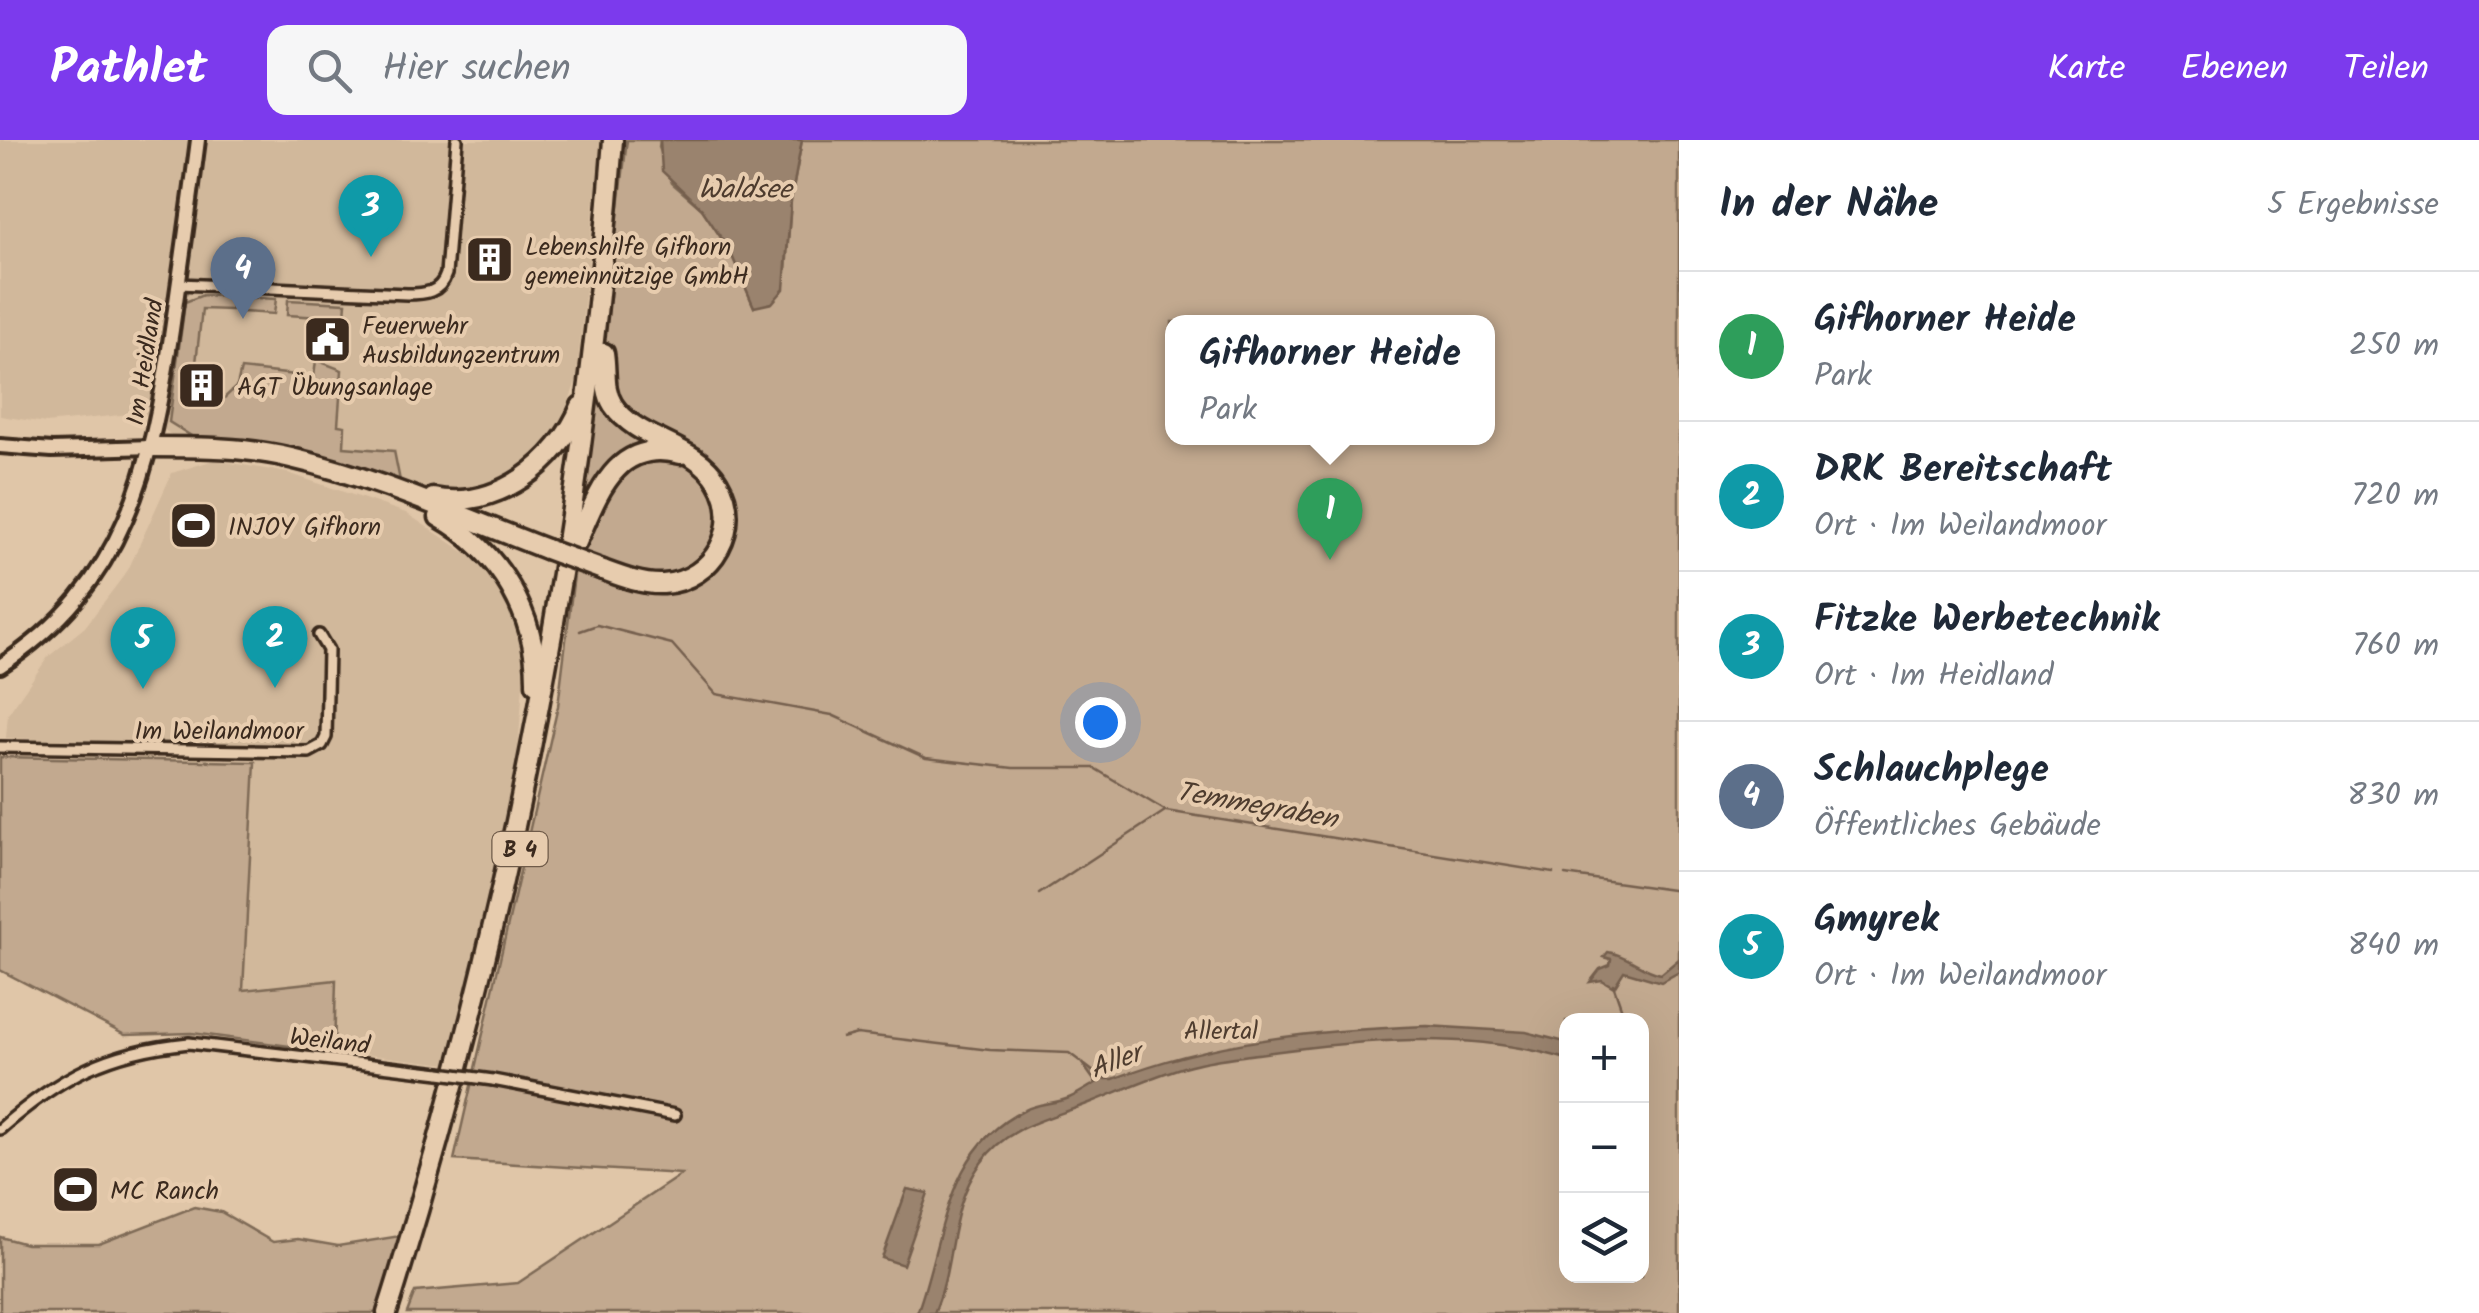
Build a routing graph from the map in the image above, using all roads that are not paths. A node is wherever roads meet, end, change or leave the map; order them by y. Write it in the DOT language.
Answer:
graph roads {
  1 [pos="198,140"];
  2 [pos="457,140"];
  3 [pos="614,140"];
  4 [pos="622,140"];
  5 [pos="179,284"];
  6 [pos="604,353"];
  7 [pos="588,387"];
  8 [pos="0,446"];
  9 [pos="152,447"];
  10 [pos="696,458"];
  11 [pos="391,490"];
  12 [pos="577,542"];
  13 [pos="319,636"];
  14 [pos="0,666"];
  15 [pos="0,747"];
  16 [pos="532,748"];
  17 [pos="676,1114"];
  18 [pos="0,1129"];
  19 [pos="387,1313"];
  20 [pos="397,1313"];
  1 -- 5 [label="street, Im Heidland"];
  2 -- 5 [label="street, Im Heidland"];
  3 -- 7 [label="highway, B 4"];
  4 -- 6 [label="highway, B 4"];
  5 -- 9 [label="street, Im Heidland"];
  6 -- 10 [label="highway"];
  6 -- 12 [label="highway, B 4"];
  7 -- 11 [label="highway"];
  7 -- 16 [label="highway, B 4"];
  8 -- 9 [label="street"];
  9 -- 11 [label="highway"];
  9 -- 14 [label="street, Im Heidland"];
  10 -- 11 [label="highway, bridge"];
  10 -- 12 [label="highway"];
  11 -- 16 [label="highway"];
  12 -- 20 [label="highway, B 4"];
  13 -- 15 [label="street, Im Weilandmoor"];
  16 -- 19 [label="highway, B 4"];
  17 -- 18 [label="street, Weiland, bridge"];
}
